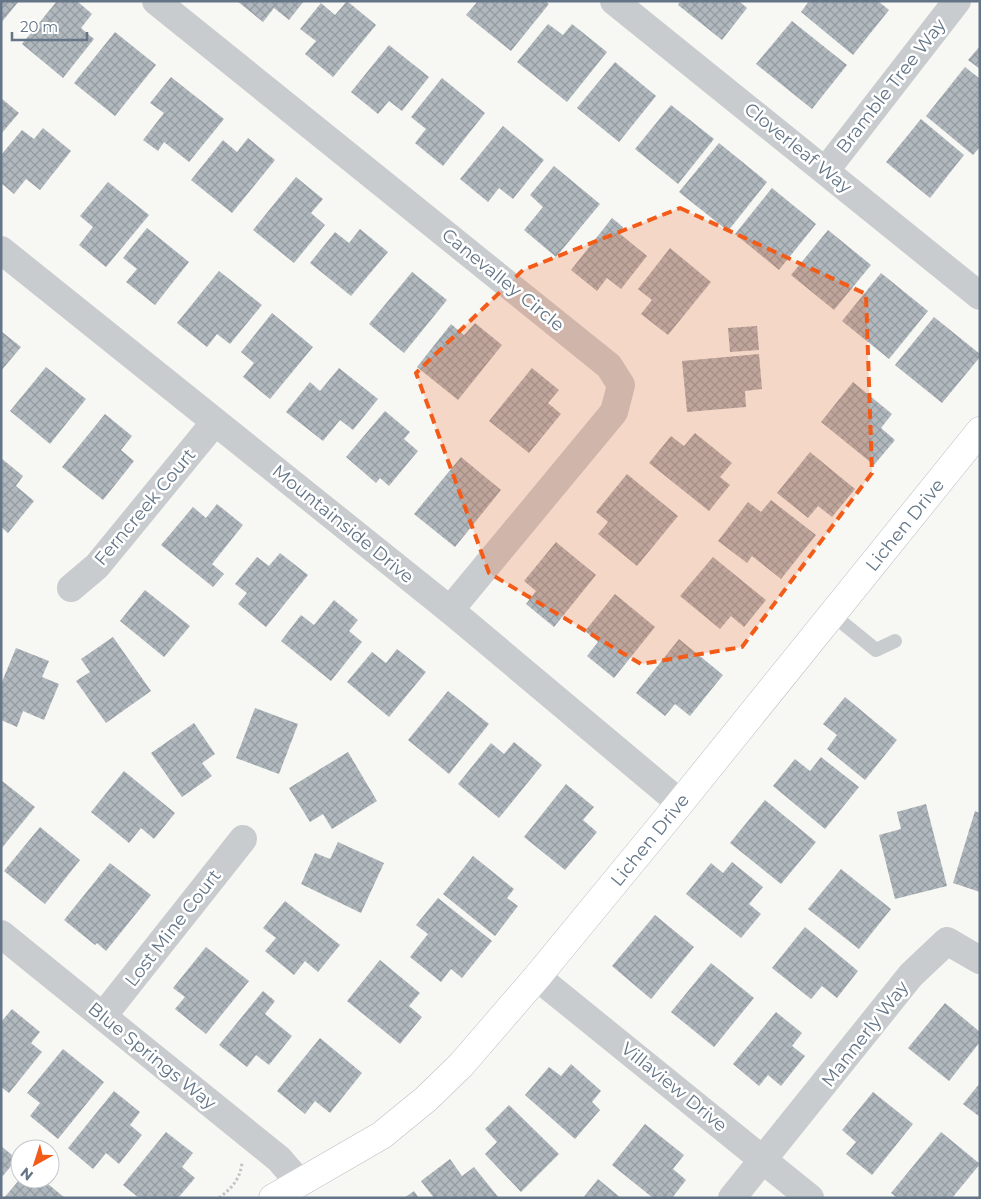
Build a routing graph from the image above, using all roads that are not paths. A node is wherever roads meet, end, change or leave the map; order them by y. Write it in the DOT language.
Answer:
graph roads {
  1 [pos="156,1"];
  2 [pos="614,1"];
  3 [pos="957,1"];
  4 [pos="826,170"];
  5 [pos="1,250"];
  6 [pos="980,296"];
  7 [pos="215,422"];
  8 [pos="980,431"];
  9 [pos="71,588"];
  10 [pos="450,610"];
  11 [pos="833,615"];
  12 [pos="896,641"];
  13 [pos="680,803"];
  14 [pos="243,839"];
  15 [pos="1,934"];
  16 [pos="980,960"];
  17 [pos="538,977"];
  18 [pos="103,1016"];
  19 [pos="764,1161"];
  20 [pos="299,1182"];
  21 [pos="273,1198"];
  22 [pos="732,1198"];
  23 [pos="810,1198"];
  1 -- 10 [label="street, Canevalley Circle"];
  2 -- 4 [label="street, Cloverleaf Way"];
  3 -- 4 [label="street, Bramble Tree Way"];
  4 -- 6 [label="street, Cloverleaf Way"];
  5 -- 7 [label="street, Mountainside Drive"];
  7 -- 9 [label="street, Ferncreek Court"];
  7 -- 10 [label="street, Mountainside Drive"];
  8 -- 11 [label="street, Lichen Drive"];
  10 -- 13 [label="street, Mountainside Drive"];
  11 -- 12 [label="lane"];
  11 -- 13 [label="street, Lichen Drive"];
  13 -- 17 [label="street, Lichen Drive"];
  14 -- 18 [label="street, Lost Mine Court"];
  15 -- 18 [label="street, Blue Springs Way"];
  16 -- 19 [label="street, Mannerly Way"];
  17 -- 19 [label="street, Villaview Drive"];
  17 -- 20 [label="street, Lichen Drive"];
  18 -- 20 [label="street, Blue Springs Way"];
  19 -- 22 [label="street"];
  19 -- 23 [label="street, Villaview Drive"];
  20 -- 21 [label="street, Lichen Drive"];
}
